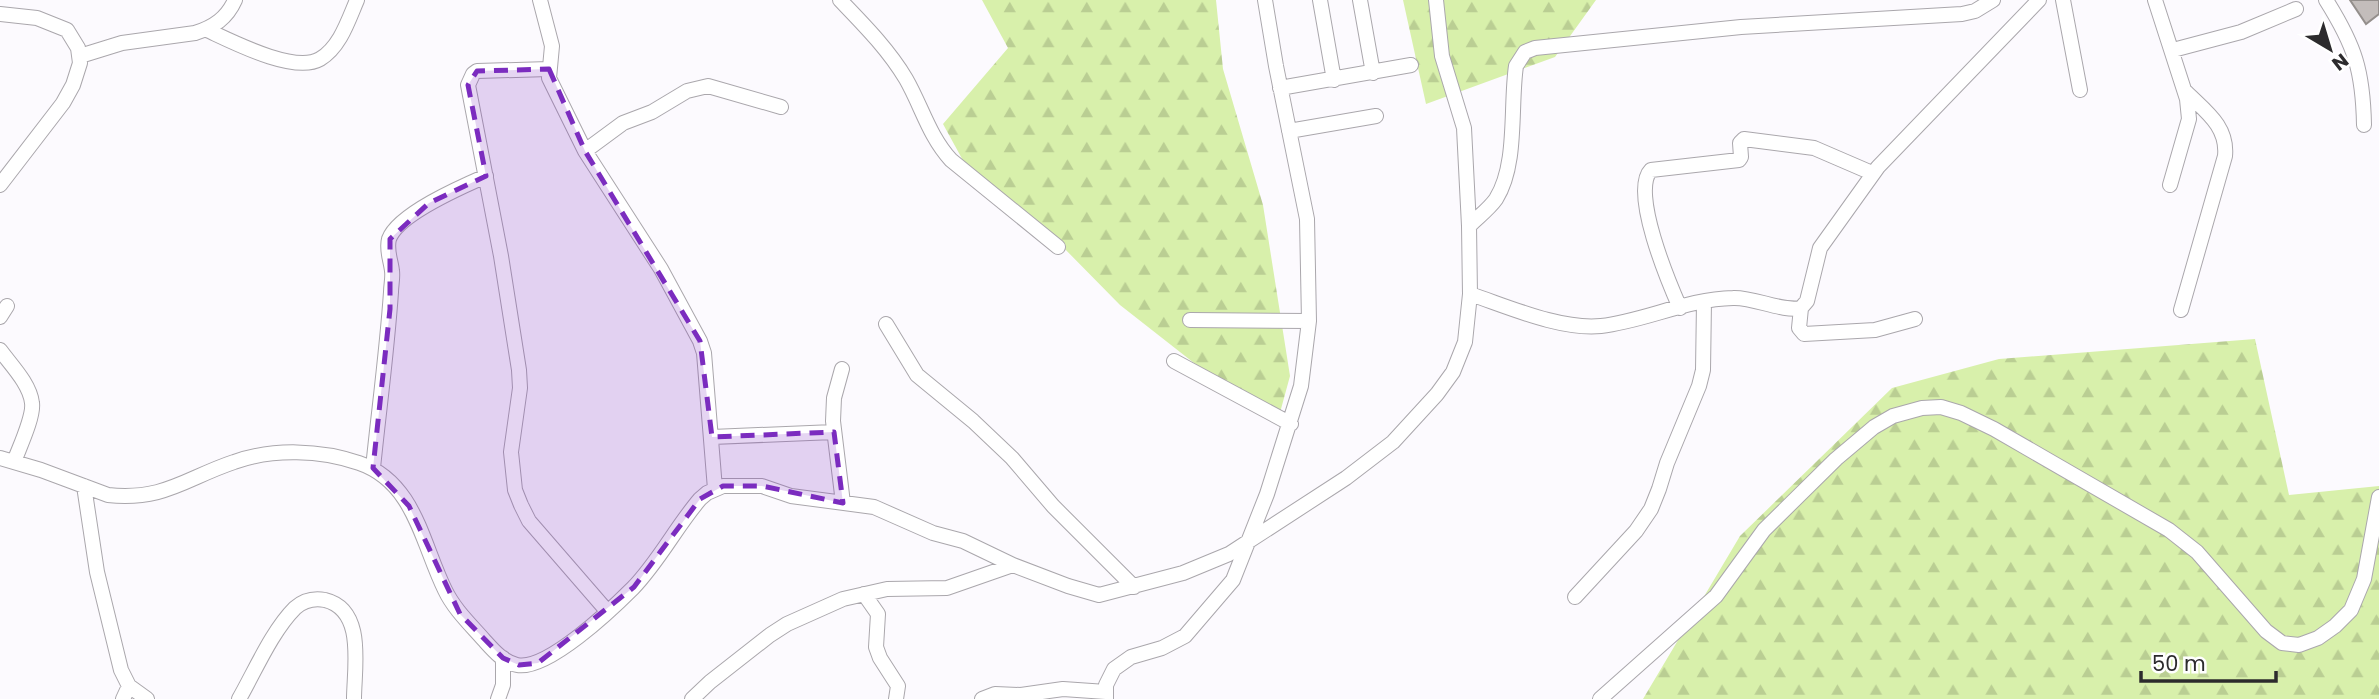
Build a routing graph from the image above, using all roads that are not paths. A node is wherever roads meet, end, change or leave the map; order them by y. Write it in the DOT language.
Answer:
graph roads {
  1 [pos="235,0"];
  2 [pos="357,0"];
  3 [pos="540,0"];
  4 [pos="840,0"];
  5 [pos="1265,0"];
  6 [pos="1320,0"];
  7 [pos="1360,0"];
  8 [pos="1436,0"];
  9 [pos="1993,0"];
  10 [pos="2039,0"];
  11 [pos="2063,0"];
  12 [pos="2155,0"];
  13 [pos="2326,0"];
  14 [pos="2296,9"];
  15 [pos="0,13"];
  16 [pos="206,30"];
  17 [pos="2173,50"];
  18 [pos="79,56"];
  19 [pos="1411,65"];
  20 [pos="549,69"];
  21 [pos="1373,73"];
  22 [pos="1334,80"];
  23 [pos="1280,88"];
  24 [pos="2080,90"];
  25 [pos="2186,92"];
  26 [pos="782,107"];
  27 [pos="1376,116"];
  28 [pos="2364,125"];
  29 [pos="1289,131"];
  30 [pos="586,151"];
  31 [pos="1872,173"];
  32 [pos="486,176"];
  33 [pos="0,185"];
  34 [pos="2171,185"];
  35 [pos="1469,226"];
  36 [pos="1058,247"];
  37 [pos="1470,295"];
  38 [pos="1704,302"];
  39 [pos="1680,307"];
  40 [pos="1801,308"];
  41 [pos="2181,310"];
  42 [pos="1915,318"];
  43 [pos="1190,320"];
  44 [pos="1309,321"];
  45 [pos="886,324"];
  46 [pos="0,350"];
  47 [pos="1174,361"];
  48 [pos="842,369"];
  49 [pos="1291,424"];
  50 [pos="834,432"];
  51 [pos="712,437"];
  52 [pos="7,460"];
  53 [pos="373,468"];
  54 [pos="84,486"];
  55 [pos="715,489"];
  56 [pos="2379,497"];
  57 [pos="843,503"];
  58 [pos="1246,544"];
  59 [pos="1013,565"];
  60 [pos="1134,587"];
  61 [pos="864,594"];
  62 [pos="1575,597"];
  63 [pos="607,611"];
  64 [pos="503,658"];
  65 [pos="126,693"];
  66 [pos="1106,695"];
  67 [pos="147,699"];
  68 [pos="239,699"];
  69 [pos="354,699"];
  70 [pos="498,699"];
  71 [pos="692,699"];
  72 [pos="896,699"];
  73 [pos="982,699"];
  74 [pos="1600,699"];
  1 -- 16 [label="street"];
  2 -- 16 [label="street"];
  3 -- 20 [label="street"];
  4 -- 36 [label="street"];
  5 -- 23 [label="street"];
  6 -- 22 [label="street"];
  7 -- 21 [label="street"];
  8 -- 35 [label="street"];
  9 -- 35 [label="street"];
  10 -- 31 [label="street"];
  11 -- 24 [label="street"];
  12 -- 17 [label="street"];
  13 -- 28 [label="street"];
  14 -- 17 [label="street"];
  15 -- 18 [label="street"];
  16 -- 18 [label="street"];
  17 -- 25 [label="street"];
  18 -- 33 [label="street"];
  19 -- 21 [label="street"];
  20 -- 30 [label="street"];
  20 -- 32 [label="street"];
  21 -- 22 [label="street"];
  22 -- 23 [label="street"];
  23 -- 29 [label="street"];
  25 -- 34 [label="street"];
  25 -- 41 [label="street"];
  26 -- 30 [label="street"];
  27 -- 29 [label="street"];
  29 -- 44 [label="street"];
  30 -- 51 [label="street"];
  31 -- 39 [label="street"];
  31 -- 40 [label="street"];
  32 -- 53 [label="street"];
  32 -- 63 [label="street"];
  35 -- 37 [label="street"];
  37 -- 39 [label="street"];
  37 -- 58 [label="street"];
  38 -- 39 [label="street"];
  38 -- 40 [label="street"];
  38 -- 62 [label="street"];
  40 -- 42 [label="street"];
  43 -- 44 [label="street"];
  44 -- 49 [label="street"];
  45 -- 60 [label="street"];
  46 -- 52 [label="street"];
  47 -- 49 [label="street"];
  48 -- 50 [label="street"];
  49 -- 58 [label="street"];
  50 -- 51 [label="street"];
  50 -- 57 [label="street"];
  51 -- 55 [label="street"];
  52 -- 54 [label="street"];
  53 -- 54 [label="street"];
  53 -- 64 [label="street"];
  54 -- 65 [label="street"];
  55 -- 57 [label="street"];
  55 -- 63 [label="street"];
  56 -- 74 [label="street"];
  57 -- 59 [label="street"];
  58 -- 60 [label="street"];
  58 -- 66 [label="street"];
  59 -- 60 [label="street"];
  59 -- 61 [label="street"];
  61 -- 71 [label="street"];
  61 -- 72 [label="street"];
  63 -- 64 [label="street"];
  64 -- 70 [label="street"];
  65 -- 67 [label="street"];
  66 -- 73 [label="street"];
  68 -- 69 [label="street"];
}
